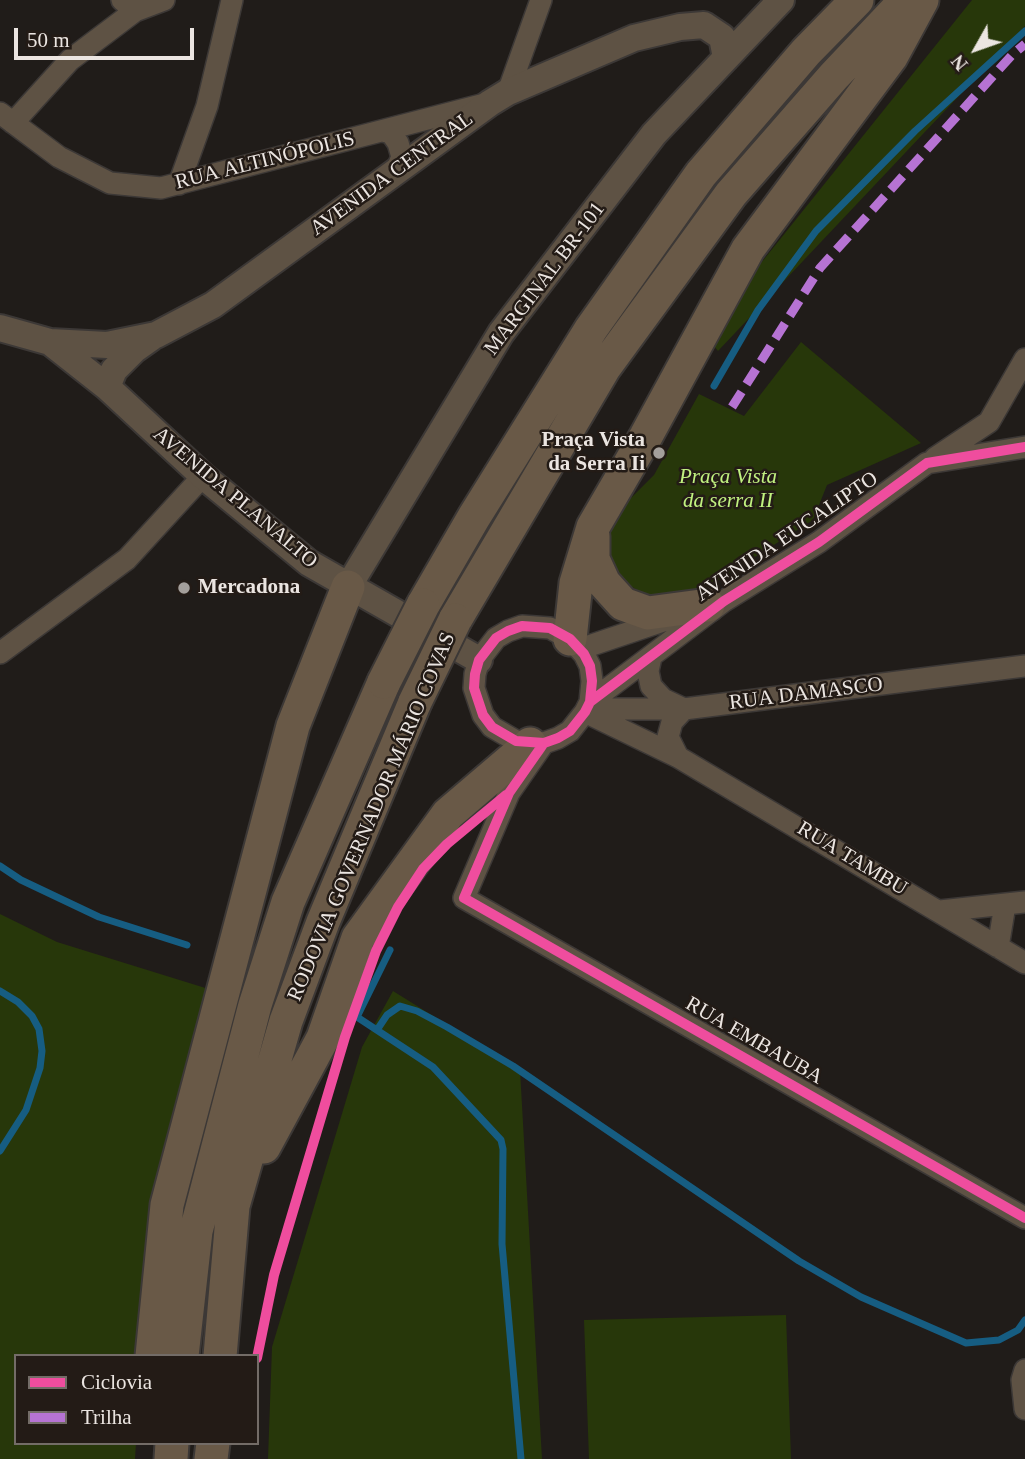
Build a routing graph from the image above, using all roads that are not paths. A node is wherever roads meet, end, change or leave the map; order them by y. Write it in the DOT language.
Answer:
graph roads {
  1 [pos="164,0"];
  2 [pos="232,0"];
  3 [pos="541,0"];
  4 [pos="781,0"];
  5 [pos="857,0"];
  6 [pos="906,0"];
  7 [pos="922,0"];
  8 [pos="129,5"];
  9 [pos="726,58"];
  10 [pos="499,98"];
  11 [pos="6,118"];
  12 [pos="383,131"];
  13 [pos="396,171"];
  14 [pos="180,184"];
  15 [pos="0,328"];
  16 [pos="156,335"];
  17 [pos="50,342"];
  18 [pos="1025,359"];
  19 [pos="107,387"];
  20 [pos="1025,447"];
  21 [pos="927,463"];
  22 [pos="203,476"];
  23 [pos="593,527"];
  24 [pos="348,587"];
  25 [pos="716,603"];
  26 [pos="575,644"];
  27 [pos="0,653"];
  28 [pos="651,657"];
  29 [pos="479,660"];
  30 [pos="1025,666"];
  31 [pos="587,708"];
  32 [pos="684,709"];
  33 [pos="537,743"];
  34 [pos="678,757"];
  35 [pos="1015,904"];
  36 [pos="940,912"];
  37 [pos="998,947"];
  38 [pos="1025,963"];
  39 [pos="233,1206"];
  40 [pos="1025,1218"];
  41 [pos="152,1354"];
  42 [pos="182,1354"];
  43 [pos="220,1354"];
  44 [pos="1025,1370"];
  45 [pos="1025,1409"];
  1 -- 8 [label="street"];
  2 -- 14 [label="street"];
  3 -- 10 [label="street"];
  4 -- 9 [label="street, MARGINAL BR-101"];
  5 -- 42 [label="main road, RODOVIA GOVERNADOR MÁRIO COVAS, bridge"];
  6 -- 39 [label="main road, RODOVIA GOVERNADOR MÁRIO COVAS, bridge"];
  7 -- 23 [label="main road"];
  8 -- 11 [label="street"];
  9 -- 10 [label="street, AVENIDA CENTRAL"];
  9 -- 24 [label="street, MARGINAL BR-101"];
  10 -- 12 [label="street, RUA ALTINÓPOLIS"];
  10 -- 13 [label="street, AVENIDA CENTRAL"];
  11 -- 14 [label="street, RUA ALTINÓPOLIS"];
  12 -- 13 [label="street, RUA ALTINÓPOLIS"];
  12 -- 14 [label="street, RUA ALTINÓPOLIS"];
  13 -- 16 [label="street, AVENIDA CENTRAL"];
  15 -- 17 [label="street, AVENIDA PLANALTO"];
  16 -- 17 [label="street, AVENIDA CENTRAL"];
  16 -- 19 [label="street"];
  17 -- 19 [label="street, AVENIDA PLANALTO"];
  18 -- 21 [label="street"];
  19 -- 22 [label="street, AVENIDA PLANALTO"];
  20 -- 21 [label="street, AVENIDA EUCALIPTO"];
  21 -- 25 [label="street, AVENIDA EUCALIPTO"];
  22 -- 24 [label="street, AVENIDA PLANALTO"];
  22 -- 27 [label="street"];
  23 -- 25 [label="main road"];
  23 -- 26 [label="main road"];
  24 -- 29 [label="street, AVENIDA PLANALTO"];
  24 -- 41 [label="main road"];
  25 -- 26 [label="street, AVENIDA EUCALIPTO"];
  25 -- 28 [label="street, AVENIDA EUCALIPTO"];
  26 -- 29 [label="street"];
  26 -- 31 [label="street"];
  28 -- 31 [label="street, AVENIDA EUCALIPTO"];
  28 -- 32 [label="street"];
  29 -- 33 [label="street"];
  30 -- 32 [label="street, RUA DAMASCO"];
  31 -- 32 [label="street, RUA DAMASCO"];
  31 -- 33 [label="street"];
  31 -- 34 [label="street, RUA TAMBU"];
  32 -- 34 [label="street"];
  33 -- 39 [label="main road"];
  33 -- 40 [label="street, RUA EMBAUBA"];
  34 -- 36 [label="street, RUA TAMBU"];
  35 -- 36 [label="street"];
  35 -- 37 [label="street"];
  36 -- 37 [label="street, RUA TAMBU"];
  37 -- 38 [label="street, RUA TAMBU"];
  39 -- 43 [label="main road, RODOVIA GOVERNADOR MÁRIO COVAS"];
  44 -- 45 [label="street"];
}
